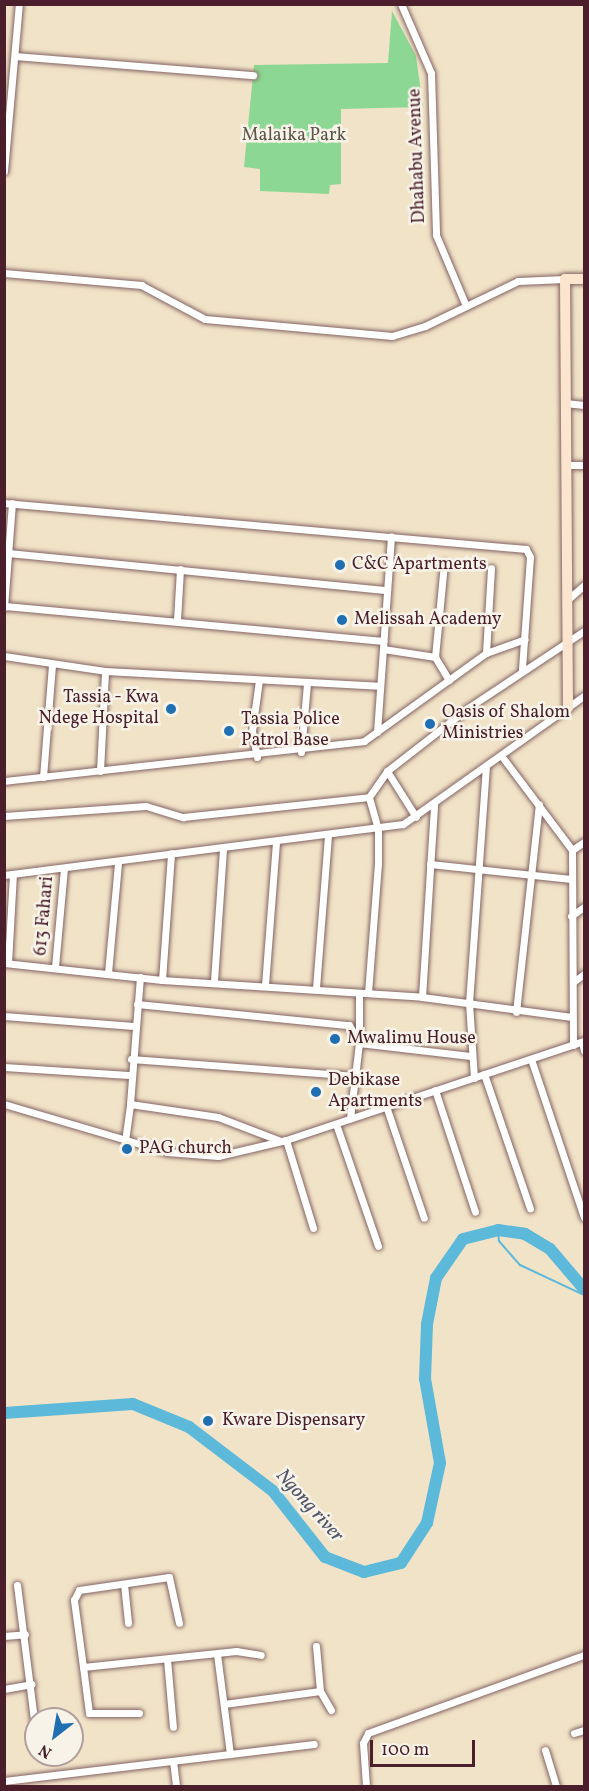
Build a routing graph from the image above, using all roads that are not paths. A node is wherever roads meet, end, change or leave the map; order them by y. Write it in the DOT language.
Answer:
graph roads {
  1 [pos="19,4"];
  2 [pos="401,4"];
  3 [pos="15,56"];
  4 [pos="253,75"];
  5 [pos="4,171"];
  6 [pos="4,273"];
  7 [pos="565,279"];
  8 [pos="585,279"];
  9 [pos="466,306"];
  10 [pos="565,403"];
  11 [pos="585,405"];
  12 [pos="567,465"];
  13 [pos="585,465"];
  14 [pos="8,503"];
  15 [pos="391,537"];
  16 [pos="8,553"];
  17 [pos="444,563"];
  18 [pos="491,568"];
  19 [pos="180,570"];
  20 [pos="585,585"];
  21 [pos="387,590"];
  22 [pos="567,600"];
  23 [pos="5,607"];
  24 [pos="177,620"];
  25 [pos="585,631"];
  26 [pos="525,639"];
  27 [pos="565,644"];
  28 [pos="383,645"];
  29 [pos="486,653"];
  30 [pos="4,656"];
  31 [pos="435,657"];
  32 [pos="52,664"];
  33 [pos="522,669"];
  34 [pos="105,671"];
  35 [pos="259,680"];
  36 [pos="448,680"];
  37 [pos="307,682"];
  38 [pos="379,686"];
  39 [pos="585,696"];
  40 [pos="568,708"];
  41 [pos="376,732"];
  42 [pos="301,752"];
  43 [pos="257,757"];
  44 [pos="503,758"];
  45 [pos="486,768"];
  46 [pos="100,771"];
  47 [pos="387,771"];
  48 [pos="42,777"];
  49 [pos="4,781"];
  50 [pos="369,796"];
  51 [pos="538,804"];
  52 [pos="434,806"];
  53 [pos="4,816"];
  54 [pos="416,817"];
  55 [pos="378,829"];
  56 [pos="328,836"];
  57 [pos="585,842"];
  58 [pos="276,843"];
  59 [pos="223,850"];
  60 [pos="572,850"];
  61 [pos="171,853"];
  62 [pos="118,863"];
  63 [pos="430,864"];
  64 [pos="479,866"];
  65 [pos="64,868"];
  66 [pos="532,871"];
  67 [pos="13,874"];
  68 [pos="4,875"];
  69 [pos="571,879"];
  70 [pos="585,907"];
  71 [pos="571,916"];
  72 [pos="6,963"];
  73 [pos="55,967"];
  74 [pos="108,972"];
  75 [pos="585,974"];
  76 [pos="140,977"];
  77 [pos="162,980"];
  78 [pos="214,981"];
  79 [pos="573,982"];
  80 [pos="265,985"];
  81 [pos="316,988"];
  82 [pos="368,993"];
  83 [pos="359,996"];
  84 [pos="422,997"];
  85 [pos="470,1003"];
  86 [pos="137,1004"];
  87 [pos="516,1012"];
  88 [pos="4,1016"];
  89 [pos="572,1017"];
  90 [pos="134,1026"];
  91 [pos="583,1041"];
  92 [pos="359,1043"];
  93 [pos="573,1045"];
  94 [pos="585,1051"];
  95 [pos="470,1056"];
  96 [pos="131,1059"];
  97 [pos="531,1059"];
  98 [pos="4,1067"];
  99 [pos="484,1074"];
  100 [pos="129,1075"];
  101 [pos="355,1076"];
  102 [pos="474,1078"];
  103 [pos="435,1090"];
  104 [pos="4,1104"];
  105 [pos="130,1104"];
  106 [pos="386,1106"];
  107 [pos="350,1118"];
  108 [pos="336,1124"];
  109 [pos="125,1141"];
  110 [pos="284,1141"];
  111 [pos="530,1208"];
  112 [pos="475,1212"];
  113 [pos="584,1217"];
  114 [pos="424,1218"];
  115 [pos="313,1228"];
  116 [pos="378,1246"];
  117 [pos="124,1584"];
  118 [pos="17,1586"];
  119 [pos="128,1623"];
  120 [pos="179,1623"];
  121 [pos="25,1634"];
  122 [pos="4,1636"];
  123 [pos="316,1646"];
  124 [pos="217,1654"];
  125 [pos="261,1655"];
  126 [pos="585,1655"];
  127 [pos="167,1659"];
  128 [pos="82,1667"];
  129 [pos="32,1684"];
  130 [pos="4,1689"];
  131 [pos="320,1690"];
  132 [pos="224,1704"];
  133 [pos="34,1707"];
  134 [pos="332,1710"];
  135 [pos="139,1713"];
  136 [pos="172,1727"];
  137 [pos="585,1730"];
  138 [pos="574,1733"];
  139 [pos="314,1744"];
  140 [pos="545,1750"];
  141 [pos="230,1754"];
  142 [pos="173,1761"];
  143 [pos="4,1781"];
  144 [pos="177,1786"];
  145 [pos="366,1786"];
  146 [pos="556,1786"];
  1 -- 3 [label="street"];
  2 -- 9 [label="street, Dhahabu Avenue"];
  3 -- 4 [label="street"];
  3 -- 5 [label="street"];
  6 -- 9 [label="street"];
  7 -- 8 [label="street"];
  7 -- 9 [label="street"];
  7 -- 10 [label="street"];
  10 -- 11 [label="street"];
  10 -- 12 [label="street"];
  12 -- 13 [label="street"];
  12 -- 22 [label="street"];
  14 -- 15 [label="street"];
  14 -- 16 [label="street"];
  15 -- 21 [label="street"];
  15 -- 26 [label="street"];
  16 -- 19 [label="street"];
  16 -- 23 [label="street"];
  17 -- 31 [label="street"];
  18 -- 29 [label="street"];
  19 -- 21 [label="street"];
  19 -- 24 [label="street"];
  20 -- 22 [label="street"];
  21 -- 28 [label="street"];
  22 -- 27 [label="street"];
  23 -- 24 [label="street"];
  24 -- 28 [label="street"];
  25 -- 27 [label="street"];
  26 -- 29 [label="street"];
  26 -- 33 [label="street"];
  27 -- 33 [label="street"];
  27 -- 40 [label="street"];
  28 -- 31 [label="street"];
  28 -- 38 [label="street"];
  29 -- 36 [label="street"];
  30 -- 32 [label="street"];
  31 -- 36 [label="street"];
  32 -- 34 [label="street"];
  32 -- 48 [label="street"];
  33 -- 47 [label="street"];
  34 -- 35 [label="street"];
  34 -- 46 [label="street"];
  35 -- 37 [label="street"];
  35 -- 43 [label="street"];
  36 -- 41 [label="street"];
  37 -- 38 [label="street"];
  37 -- 42 [label="street"];
  38 -- 41 [label="street"];
  39 -- 40 [label="street"];
  40 -- 44 [label="street"];
  41 -- 42 [label="street"];
  42 -- 43 [label="street"];
  43 -- 46 [label="street"];
  44 -- 45 [label="street"];
  44 -- 51 [label="street"];
  45 -- 52 [label="street"];
  45 -- 64 [label="street"];
  46 -- 48 [label="street"];
  47 -- 50 [label="street"];
  47 -- 54 [label="street"];
  48 -- 49 [label="street"];
  50 -- 53 [label="street"];
  50 -- 55 [label="street"];
  51 -- 60 [label="street"];
  51 -- 66 [label="street"];
  52 -- 54 [label="street"];
  52 -- 63 [label="street"];
  54 -- 55 [label="street"];
  55 -- 56 [label="street"];
  55 -- 82 [label="street"];
  56 -- 58 [label="street"];
  56 -- 81 [label="street"];
  57 -- 60 [label="street"];
  58 -- 59 [label="street"];
  58 -- 80 [label="street"];
  59 -- 61 [label="street"];
  59 -- 78 [label="street"];
  60 -- 69 [label="street"];
  61 -- 62 [label="street"];
  61 -- 77 [label="street"];
  62 -- 65 [label="street"];
  62 -- 74 [label="street"];
  63 -- 64 [label="street"];
  63 -- 84 [label="street"];
  64 -- 66 [label="street"];
  64 -- 85 [label="street"];
  65 -- 67 [label="street"];
  65 -- 73 [label="street, 613 Fahari"];
  66 -- 69 [label="street"];
  66 -- 87 [label="street"];
  67 -- 68 [label="street"];
  67 -- 72 [label="street"];
  69 -- 71 [label="street"];
  70 -- 71 [label="street"];
  71 -- 79 [label="street"];
  72 -- 73 [label="street"];
  73 -- 74 [label="street"];
  74 -- 76 [label="street"];
  75 -- 79 [label="street"];
  76 -- 77 [label="street"];
  76 -- 86 [label="street"];
  77 -- 78 [label="street"];
  78 -- 80 [label="street"];
  79 -- 89 [label="street"];
  80 -- 81 [label="street"];
  81 -- 83 [label="street"];
  82 -- 83 [label="street"];
  82 -- 84 [label="street"];
  83 -- 92 [label="street"];
  84 -- 85 [label="street"];
  85 -- 87 [label="street"];
  85 -- 95 [label="street"];
  86 -- 90 [label="street"];
  86 -- 92 [label="street"];
  87 -- 89 [label="street"];
  88 -- 90 [label="street"];
  89 -- 93 [label="street"];
  90 -- 96 [label="street"];
  91 -- 93 [label="street"];
  91 -- 94 [label="street"];
  92 -- 95 [label="street"];
  92 -- 101 [label="street"];
  93 -- 97 [label="street"];
  95 -- 102 [label="street"];
  96 -- 100 [label="street"];
  96 -- 101 [label="street"];
  97 -- 99 [label="street"];
  97 -- 113 [label="street"];
  98 -- 100 [label="street"];
  99 -- 102 [label="street"];
  99 -- 111 [label="street"];
  100 -- 105 [label="street"];
  101 -- 107 [label="street"];
  102 -- 103 [label="street"];
  103 -- 106 [label="street"];
  103 -- 112 [label="street"];
  104 -- 109 [label="street"];
  105 -- 109 [label="street"];
  105 -- 110 [label="street"];
  106 -- 107 [label="street"];
  106 -- 114 [label="street"];
  107 -- 108 [label="street"];
  108 -- 110 [label="street"];
  108 -- 116 [label="street"];
  109 -- 110 [label="street"];
  110 -- 115 [label="street"];
  117 -- 119 [label="street"];
  117 -- 120 [label="street"];
  117 -- 128 [label="street"];
  118 -- 121 [label="street"];
  121 -- 122 [label="street"];
  121 -- 129 [label="street"];
  123 -- 131 [label="street"];
  124 -- 125 [label="street"];
  124 -- 127 [label="street"];
  124 -- 132 [label="street"];
  126 -- 145 [label="street"];
  127 -- 128 [label="street"];
  127 -- 136 [label="street"];
  128 -- 135 [label="street"];
  129 -- 130 [label="street"];
  129 -- 133 [label="street"];
  131 -- 132 [label="street"];
  131 -- 134 [label="street"];
  132 -- 141 [label="street"];
  137 -- 138 [label="street"];
  139 -- 141 [label="street"];
  140 -- 146 [label="street"];
  141 -- 142 [label="street"];
  142 -- 143 [label="street"];
  142 -- 144 [label="street"];
}
